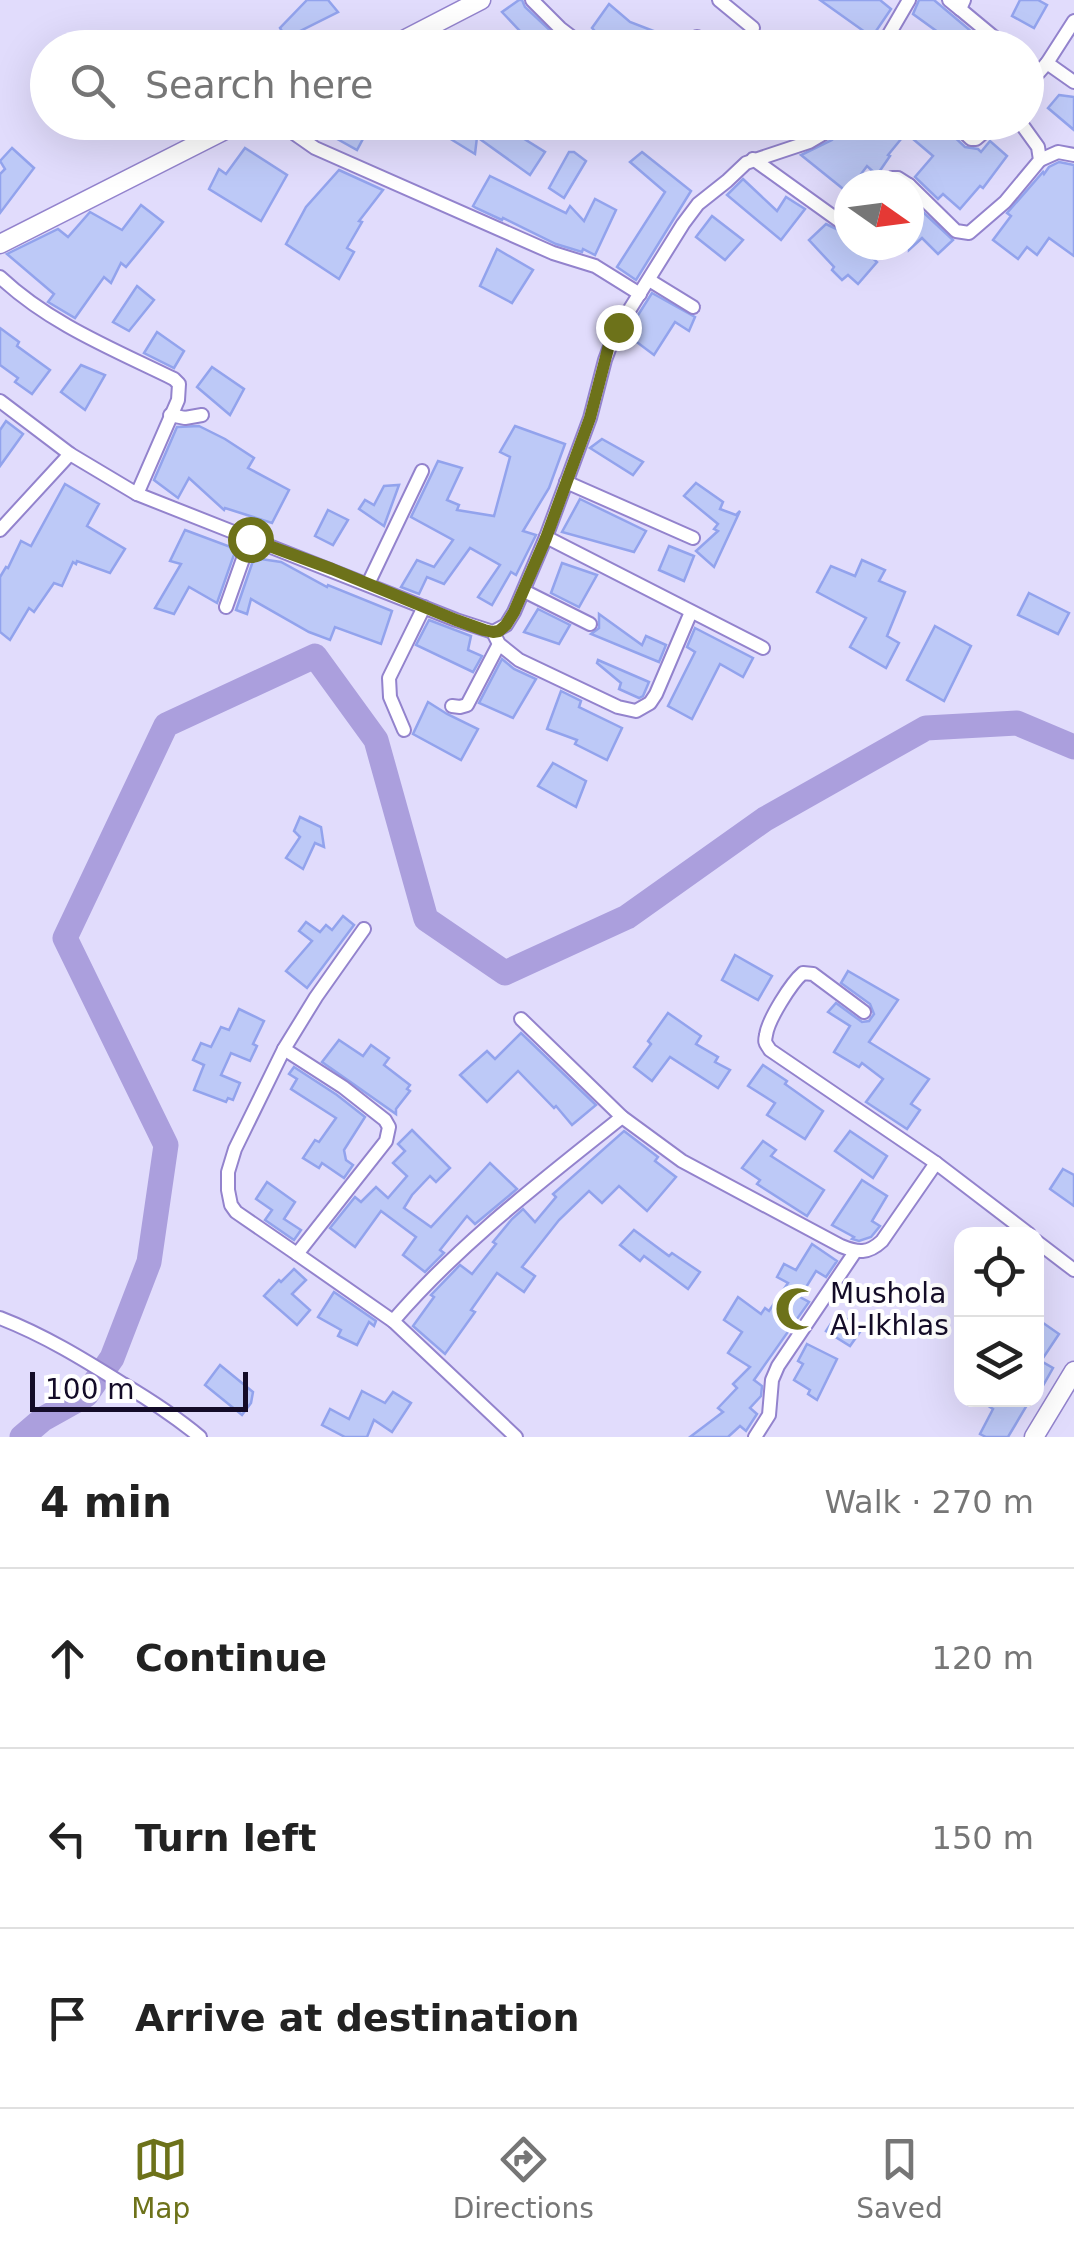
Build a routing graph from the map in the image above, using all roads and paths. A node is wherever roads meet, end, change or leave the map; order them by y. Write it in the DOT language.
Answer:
graph roads {
  1 [pos="481,0"];
  2 [pos="532,0"];
  3 [pos="719,0"];
  4 [pos="909,0"];
  5 [pos="958,3"];
  6 [pos="1074,21"];
  7 [pos="752,28"];
  8 [pos="423,30"];
  9 [pos="563,30"];
  10 [pos="892,30"];
  11 [pos="987,30"];
  12 [pos="1044,58"];
  13 [pos="1044,70"];
  14 [pos="1074,82"];
  15 [pos="205,140"];
  16 [pos="304,140"];
  17 [pos="812,140"];
  18 [pos="1032,140"];
  19 [pos="1074,155"];
  20 [pos="754,159"];
  21 [pos="1040,160"];
  22 [pos="924,200"];
  23 [pos="834,217"];
  24 [pos="0,244"];
  25 [pos="0,277"];
  26 [pos="648,280"];
  27 [pos="640,294"];
  28 [pos="692,308"];
  29 [pos="0,401"];
  30 [pos="202,415"];
  31 [pos="170,416"];
  32 [pos="70,454"];
  33 [pos="422,471"];
  34 [pos="566,482"];
  35 [pos="137,494"];
  36 [pos="0,530"];
  37 [pos="546,538"];
  38 [pos="692,538"];
  39 [pos="250,539"];
  40 [pos="368,584"];
  41 [pos="524,591"];
  42 [pos="226,607"];
  43 [pos="424,607"];
  44 [pos="691,612"];
  45 [pos="590,624"];
  46 [pos="496,638"];
  47 [pos="763,648"];
  48 [pos="452,706"];
  49 [pos="404,730"];
  50 [pos="364,929"];
  51 [pos="864,1012"];
  52 [pos="521,1019"];
  53 [pos="284,1048"];
  54 [pos="622,1117"];
  55 [pos="936,1162"];
  56 [pos="1019,1227"];
  57 [pos="1044,1247"];
  58 [pos="855,1252"];
  59 [pos="297,1254"];
  60 [pos="1074,1270"];
  61 [pos="0,1318"];
  62 [pos="392,1322"];
  63 [pos="1074,1371"];
  64 [pos="200,1437"];
  65 [pos="516,1437"];
  66 [pos="756,1437"];
  67 [pos="1034,1437"];
  1 -- 8 [label="street"];
  2 -- 9 [label="street"];
  3 -- 7 [label="street"];
  4 -- 10 [label="street"];
  5 -- 11 [label="street"];
  6 -- 12 [label="street"];
  13 -- 14 [label="street"];
  15 -- 24 [label="street"];
  16 -- 27 [label="street"];
  17 -- 20 [label="street"];
  18 -- 21 [label="street"];
  19 -- 21 [label="street"];
  20 -- 23 [label="street"];
  20 -- 26 [label="street"];
  21 -- 22 [label="street"];
  25 -- 31 [label="street"];
  26 -- 27 [label="street"];
  26 -- 28 [label="street"];
  27 -- 34 [label="street"];
  29 -- 32 [label="street"];
  30 -- 31 [label="street"];
  31 -- 35 [label="street"];
  32 -- 35 [label="street"];
  32 -- 36 [label="street"];
  33 -- 40 [label="street"];
  34 -- 37 [label="street"];
  34 -- 38 [label="street"];
  35 -- 39 [label="street"];
  37 -- 41 [label="street"];
  37 -- 44 [label="street"];
  39 -- 40 [label="street"];
  39 -- 42 [label="street"];
  40 -- 43 [label="street"];
  41 -- 45 [label="street"];
  41 -- 46 [label="street"];
  43 -- 46 [label="street"];
  43 -- 49 [label="street"];
  44 -- 46 [label="street"];
  44 -- 47 [label="street"];
  46 -- 48 [label="street"];
  50 -- 53 [label="street"];
  51 -- 55 [label="street"];
  52 -- 54 [label="street"];
  53 -- 59 [label="street"];
  53 -- 59 [label="street"];
  54 -- 58 [label="street"];
  54 -- 62 [label="street"];
  55 -- 56 [label="street"];
  55 -- 58 [label="street"];
  57 -- 60 [label="street"];
  58 -- 66 [label="street"];
  59 -- 62 [label="street"];
  61 -- 64 [label="street"];
  62 -- 65 [label="street"];
  63 -- 67 [label="street"];
}
